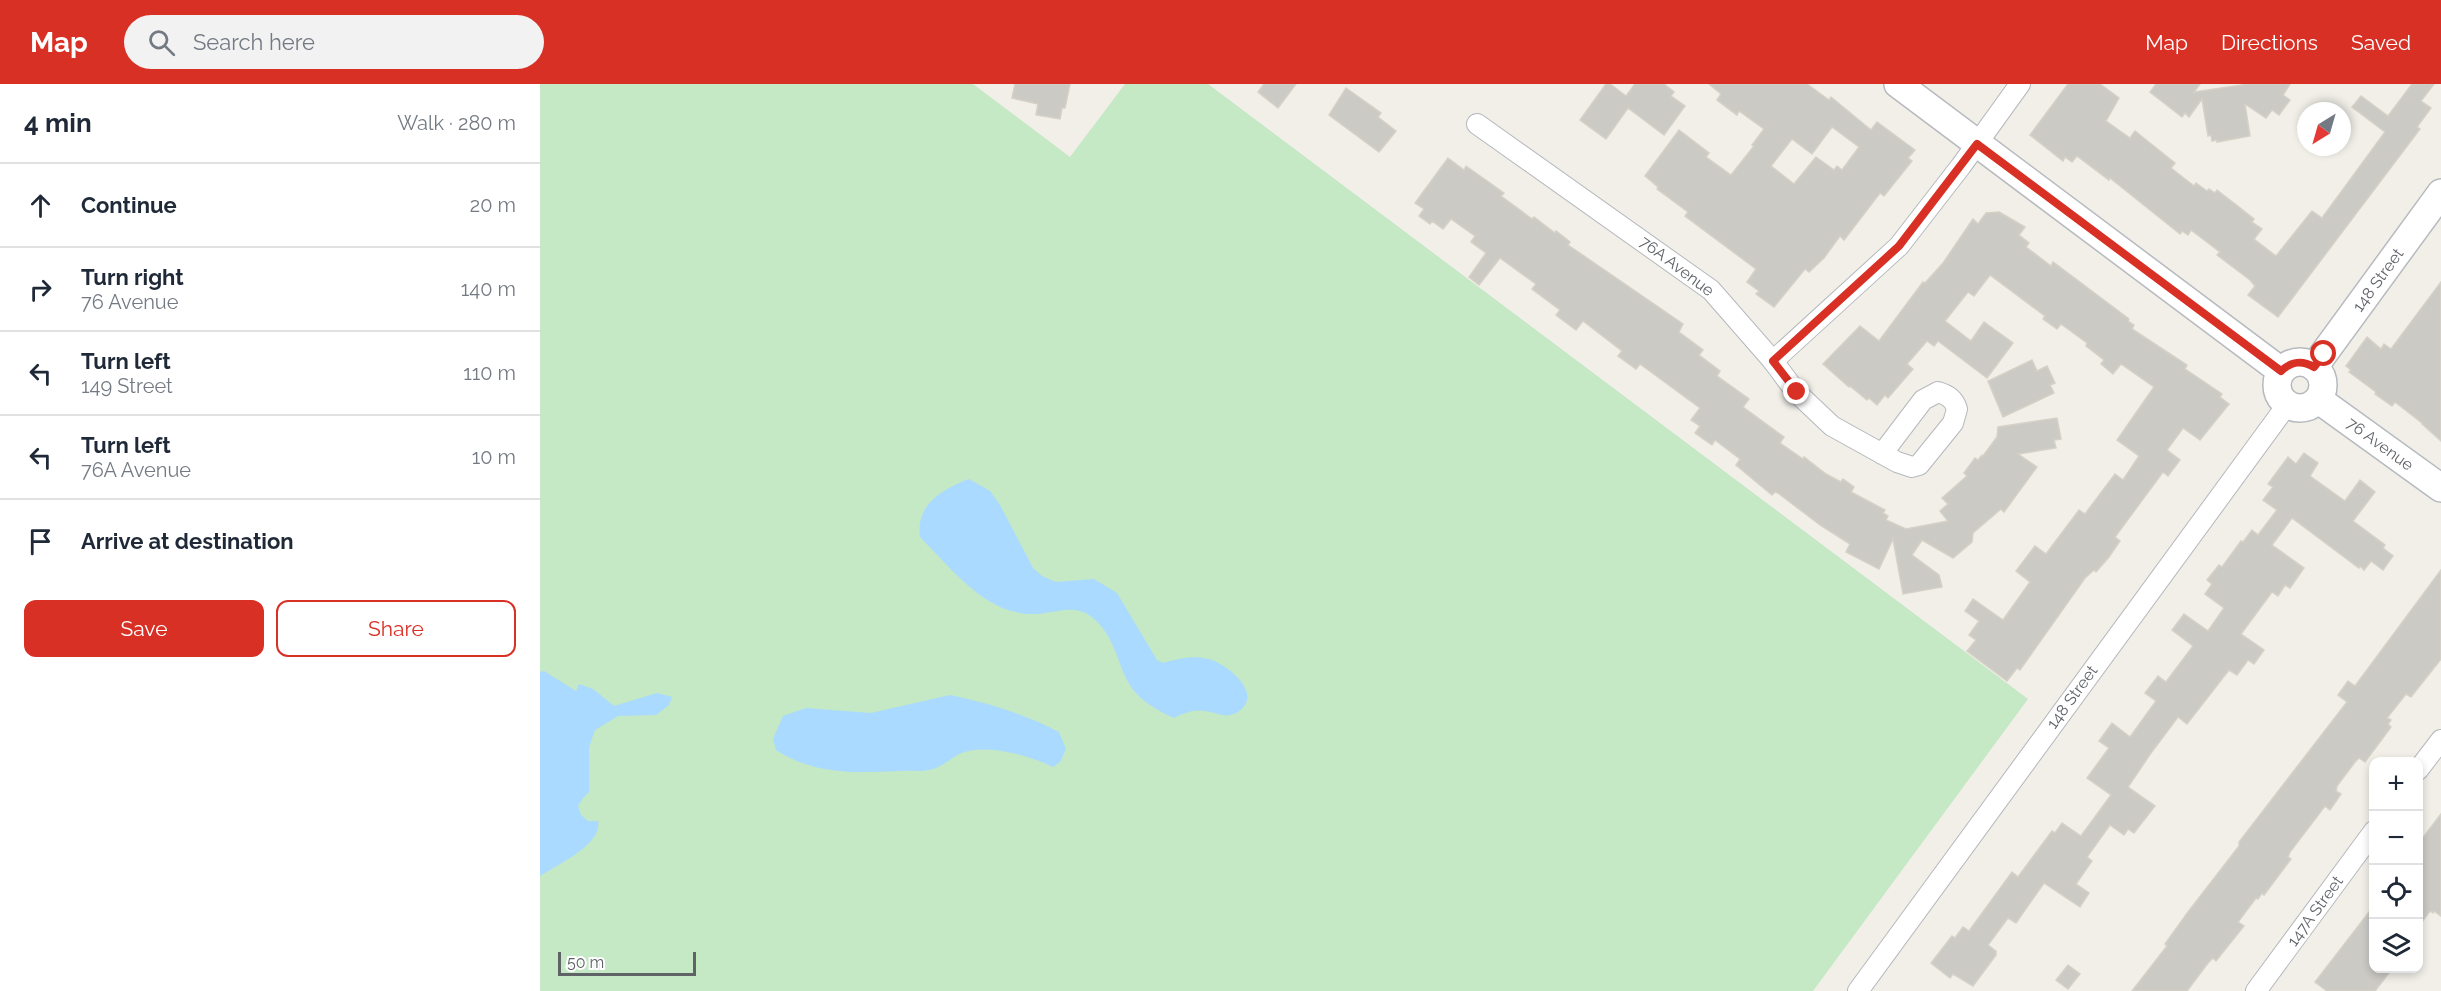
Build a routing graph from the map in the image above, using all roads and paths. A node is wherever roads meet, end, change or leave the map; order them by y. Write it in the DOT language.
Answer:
graph roads {
  1 [pos="1898,84"];
  2 [pos="2020,84"];
  3 [pos="1477,124"];
  4 [pos="1977,144"];
  5 [pos="2441,193"];
  6 [pos="1773,361"];
  7 [pos="2314,367"];
  8 [pos="2281,371"];
  9 [pos="2319,400"];
  10 [pos="2287,405"];
  11 [pos="1882,454"];
  12 [pos="2441,488"];
  13 [pos="2441,740"];
  14 [pos="2423,763"];
  15 [pos="2369,836"];
  16 [pos="1858,991"];
  17 [pos="2256,991"];
  1 -- 4 [label="street"];
  2 -- 4 [label="street"];
  3 -- 6 [label="street, 76A Avenue"];
  4 -- 6 [label="street"];
  4 -- 8 [label="street"];
  5 -- 7 [label="street, 148 Street"];
  6 -- 11 [label="street, 76A Avenue"];
  7 -- 8 [label="street"];
  7 -- 9 [label="street"];
  8 -- 10 [label="street"];
  9 -- 10 [label="street"];
  9 -- 12 [label="street, 76 Avenue"];
  10 -- 16 [label="street, 148 Street"];
  13 -- 14 [label="street"];
  15 -- 17 [label="street, 147A Street"];
}
